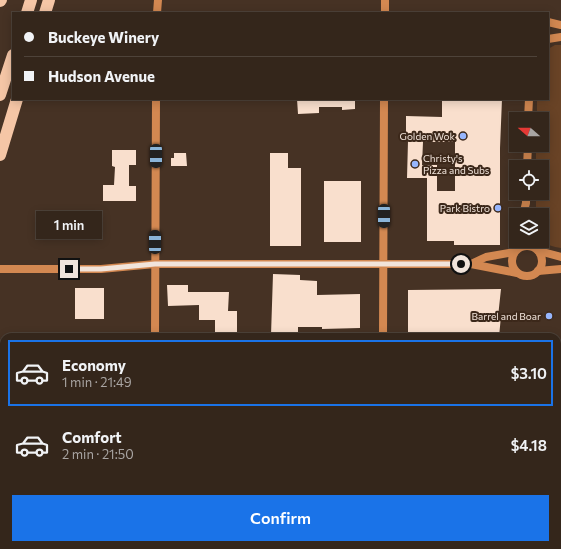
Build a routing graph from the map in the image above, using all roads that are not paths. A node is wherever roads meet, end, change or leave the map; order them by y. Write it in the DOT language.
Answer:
graph roads {
  1 [pos="31,0"];
  2 [pos="49,0"];
  3 [pos="158,0"];
  4 [pos="385,0"];
  5 [pos="27,12"];
  6 [pos="45,12"];
  7 [pos="158,12"];
  8 [pos="385,12"];
  9 [pos="561,37"];
  10 [pos="550,38"];
  11 [pos="12,58"];
  12 [pos="0,95"];
  13 [pos="17,100"];
  14 [pos="156,100"];
  15 [pos="384,100"];
  16 [pos="529,100"];
  17 [pos="528,112"];
  18 [pos="0,155"];
  19 [pos="526,203"];
  20 [pos="525,208"];
  21 [pos="528,208"];
  22 [pos="514,248"];
  23 [pos="516,248"];
  24 [pos="537,248"];
  25 [pos="538,248"];
  26 [pos="561,257"];
  27 [pos="383,263"];
  28 [pos="155,264"];
  29 [pos="471,264"];
  30 [pos="0,269"];
  31 [pos="561,269"];
  32 [pos="538,271"];
  33 [pos="517,273"];
  34 [pos="155,333"];
  35 [pos="383,333"];
  1 -- 5 [label="highway"];
  2 -- 6 [label="highway"];
  3 -- 7 [label="street"];
  4 -- 8 [label="street"];
  9 -- 10 [label="street"];
  11 -- 12 [label="highway"];
  13 -- 18 [label="highway"];
  14 -- 28 [label="street"];
  15 -- 27 [label="street"];
  16 -- 17 [label="street"];
  19 -- 20 [label="street"];
  19 -- 21 [label="street"];
  22 -- 29 [label="street"];
  23 -- 33 [label="street"];
  24 -- 32 [label="street"];
  25 -- 26 [label="street"];
  27 -- 28 [label="street"];
  27 -- 29 [label="street"];
  27 -- 35 [label="street"];
  28 -- 30 [label="street"];
  28 -- 34 [label="street"];
  29 -- 33 [label="street"];
  31 -- 32 [label="street"];
  32 -- 33 [label="street"];
}
